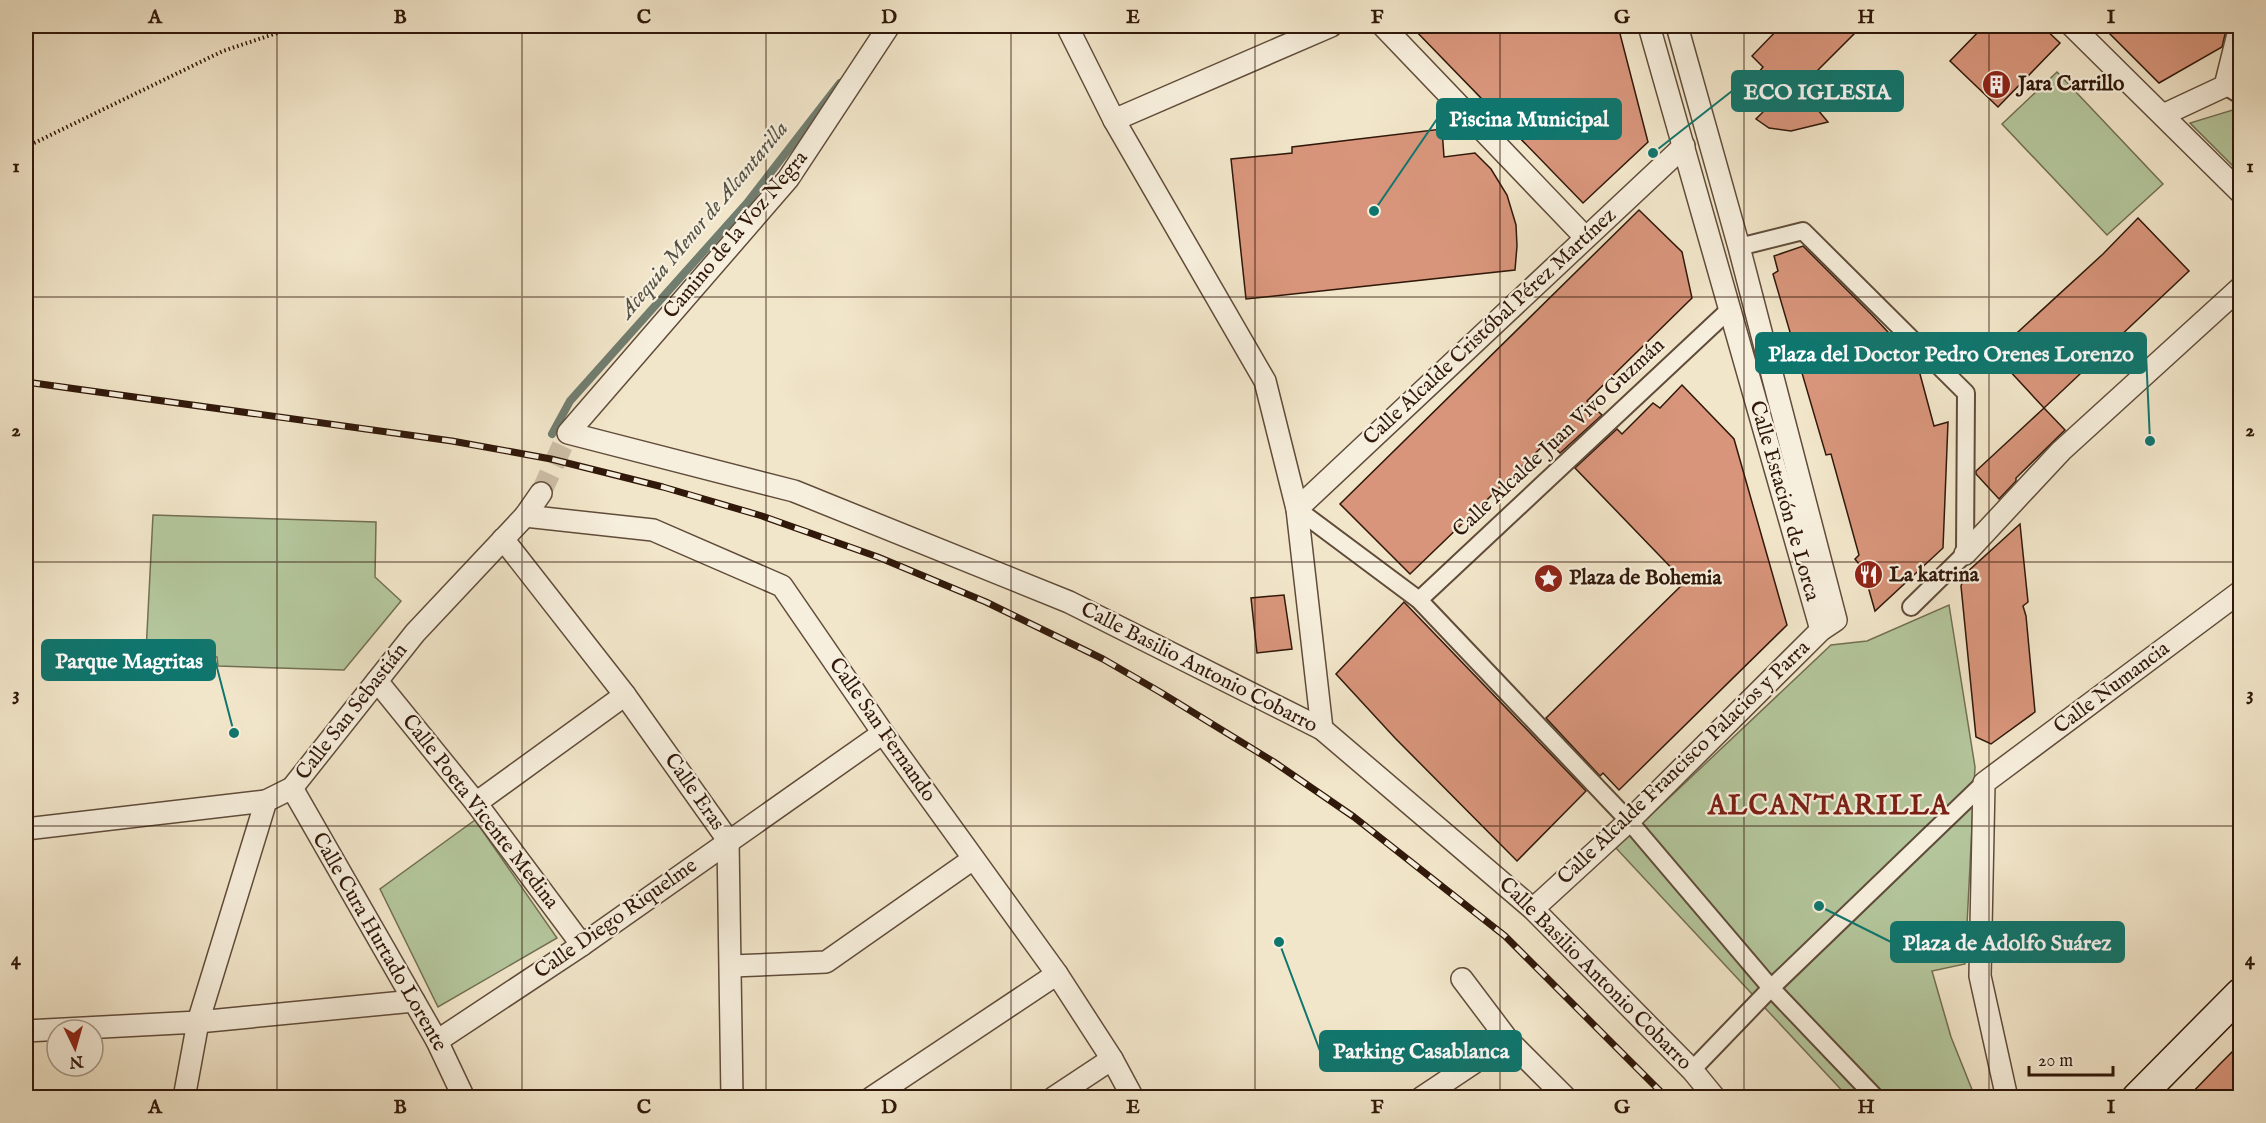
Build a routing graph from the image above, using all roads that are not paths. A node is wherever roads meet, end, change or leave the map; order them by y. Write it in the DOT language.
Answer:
graph roads {
  1 [pos="889,26"];
  2 [pos="1067,26"];
  3 [pos="1331,26"];
  4 [pos="1383,26"];
  5 [pos="1649,26"];
  6 [pos="1677,26"];
  7 [pos="2072,26"];
  8 [pos="2240,26"];
  9 [pos="2088,33"];
  10 [pos="2233,91"];
  11 [pos="2163,115"];
  12 [pos="1114,120"];
  13 [pos="1684,146"];
  14 [pos="2241,192"];
  15 [pos="1585,237"];
  16 [pos="1739,247"];
  17 [pos="2241,288"];
  18 [pos="1730,309"];
  19 [pos="568,433"];
  20 [pos="541,493"];
  21 [pos="1297,508"];
  22 [pos="525,516"];
  23 [pos="503,539"];
  24 [pos="1965,554"];
  25 [pos="2241,592"];
  26 [pos="1419,600"];
  27 [pos="1911,607"];
  28 [pos="1828,625"];
  29 [pos="377,681"];
  30 [pos="625,695"];
  31 [pos="1322,729"];
  32 [pos="883,733"];
  33 [pos="1984,783"];
  34 [pos="292,788"];
  35 [pos="266,801"];
  36 [pos="476,803"];
  37 [pos="1629,821"];
  38 [pos="26,829"];
  39 [pos="728,840"];
  40 [pos="973,860"];
  41 [pos="1533,909"];
  42 [pos="582,945"];
  43 [pos="732,966"];
  44 [pos="1057,974"];
  45 [pos="1462,979"];
  46 [pos="1771,988"];
  47 [pos="2241,994"];
  48 [pos="414,1001"];
  49 [pos="198,1022"];
  50 [pos="26,1031"];
  51 [pos="1508,1040"];
  52 [pos="437,1041"];
  53 [pos="1112,1059"];
  54 [pos="1692,1070"];
  55 [pos="884,1094"];
  56 [pos="184,1098"];
  57 [pos="464,1098"];
  58 [pos="732,1098"];
  59 [pos="1053,1098"];
  60 [pos="1133,1098"];
  61 [pos="1421,1098"];
  62 [pos="1566,1098"];
  63 [pos="1714,1098"];
  64 [pos="1876,1098"];
  65 [pos="2007,1098"];
  66 [pos="2137,1098"];
  1 -- 19 [label="street, Camino de la Voz Negra"];
  2 -- 12 [label="street"];
  3 -- 12 [label="street"];
  4 -- 15 [label="street"];
  5 -- 13 [label="street, Calle Estación de Lorca"];
  6 -- 16 [label="street, Calle Estación de Lorca"];
  7 -- 9 [label="street"];
  8 -- 10 [label="street"];
  9 -- 11 [label="street"];
  10 -- 11 [label="street"];
  11 -- 14 [label="street"];
  12 -- 21 [label="street"];
  13 -- 15 [label="street, Calle Alcalde Cristóbal Pérez Martínez"];
  13 -- 18 [label="street, Calle Estación de Lorca"];
  15 -- 21 [label="street, Calle Alcalde Cristóbal Pérez Martínez"];
  16 -- 24 [label="street"];
  16 -- 28 [label="street, Calle Estación de Lorca"];
  17 -- 24 [label="street"];
  18 -- 26 [label="street, Calle Alcalde Juan Vivo Guzmán"];
  18 -- 28 [label="street, Calle Estación de Lorca"];
  19 -- 31 [label="street, Calle Basilio Antonio Cobarro"];
  20 -- 22 [label="street, Calle San Sebastián"];
  21 -- 26 [label="street"];
  21 -- 31 [label="street"];
  22 -- 23 [label="street, Calle San Sebastián"];
  22 -- 32 [label="street, Calle San Fernando"];
  23 -- 29 [label="street, Calle San Sebastián"];
  23 -- 30 [label="street, Calle Eras"];
  24 -- 27 [label="street"];
  25 -- 33 [label="street, Calle Numancia"];
  26 -- 37 [label="street"];
  28 -- 37 [label="street, Calle Alcalde Francisco Palacios y Parra"];
  29 -- 34 [label="street, Calle San Sebastián"];
  29 -- 36 [label="street, Calle Poeta Vicente Medina"];
  30 -- 36 [label="street"];
  30 -- 39 [label="street, Calle Eras"];
  31 -- 41 [label="street, Calle Basilio Antonio Cobarro"];
  32 -- 39 [label="street, Calle Diego Riquelme"];
  32 -- 40 [label="street, Calle San Fernando"];
  33 -- 46 [label="street"];
  33 -- 65 [label="street"];
  34 -- 35 [label="street, Calle San Sebastián"];
  34 -- 48 [label="street, Calle Cura Hurtado Lorente"];
  35 -- 38 [label="street, Calle San Sebastián"];
  35 -- 49 [label="street"];
  36 -- 42 [label="street, Calle Poeta Vicente Medina"];
  37 -- 41 [label="street, Calle Alcalde Francisco Palacios y Parra"];
  37 -- 46 [label="street"];
  39 -- 42 [label="street, Calle Diego Riquelme"];
  39 -- 43 [label="street, Calle Eras"];
  40 -- 43 [label="street"];
  40 -- 44 [label="street, Calle San Fernando"];
  41 -- 54 [label="street, Calle Basilio Antonio Cobarro"];
  42 -- 52 [label="street, Calle Diego Riquelme"];
  43 -- 58 [label="street, Calle Eras"];
  44 -- 53 [label="street, Calle San Fernando"];
  44 -- 55 [label="street"];
  45 -- 51 [label="street"];
  46 -- 54 [label="street"];
  46 -- 64 [label="street"];
  47 -- 66 [label="main road"];
  48 -- 49 [label="street"];
  48 -- 52 [label="street, Calle Cura Hurtado Lorente"];
  49 -- 50 [label="street"];
  49 -- 56 [label="street"];
  51 -- 61 [label="street"];
  51 -- 62 [label="street"];
  52 -- 57 [label="street, Calle Cura Hurtado Lorente"];
  53 -- 59 [label="street"];
  53 -- 60 [label="street, Calle San Fernando"];
  54 -- 63 [label="street, Calle Basilio Antonio Cobarro"];
}
